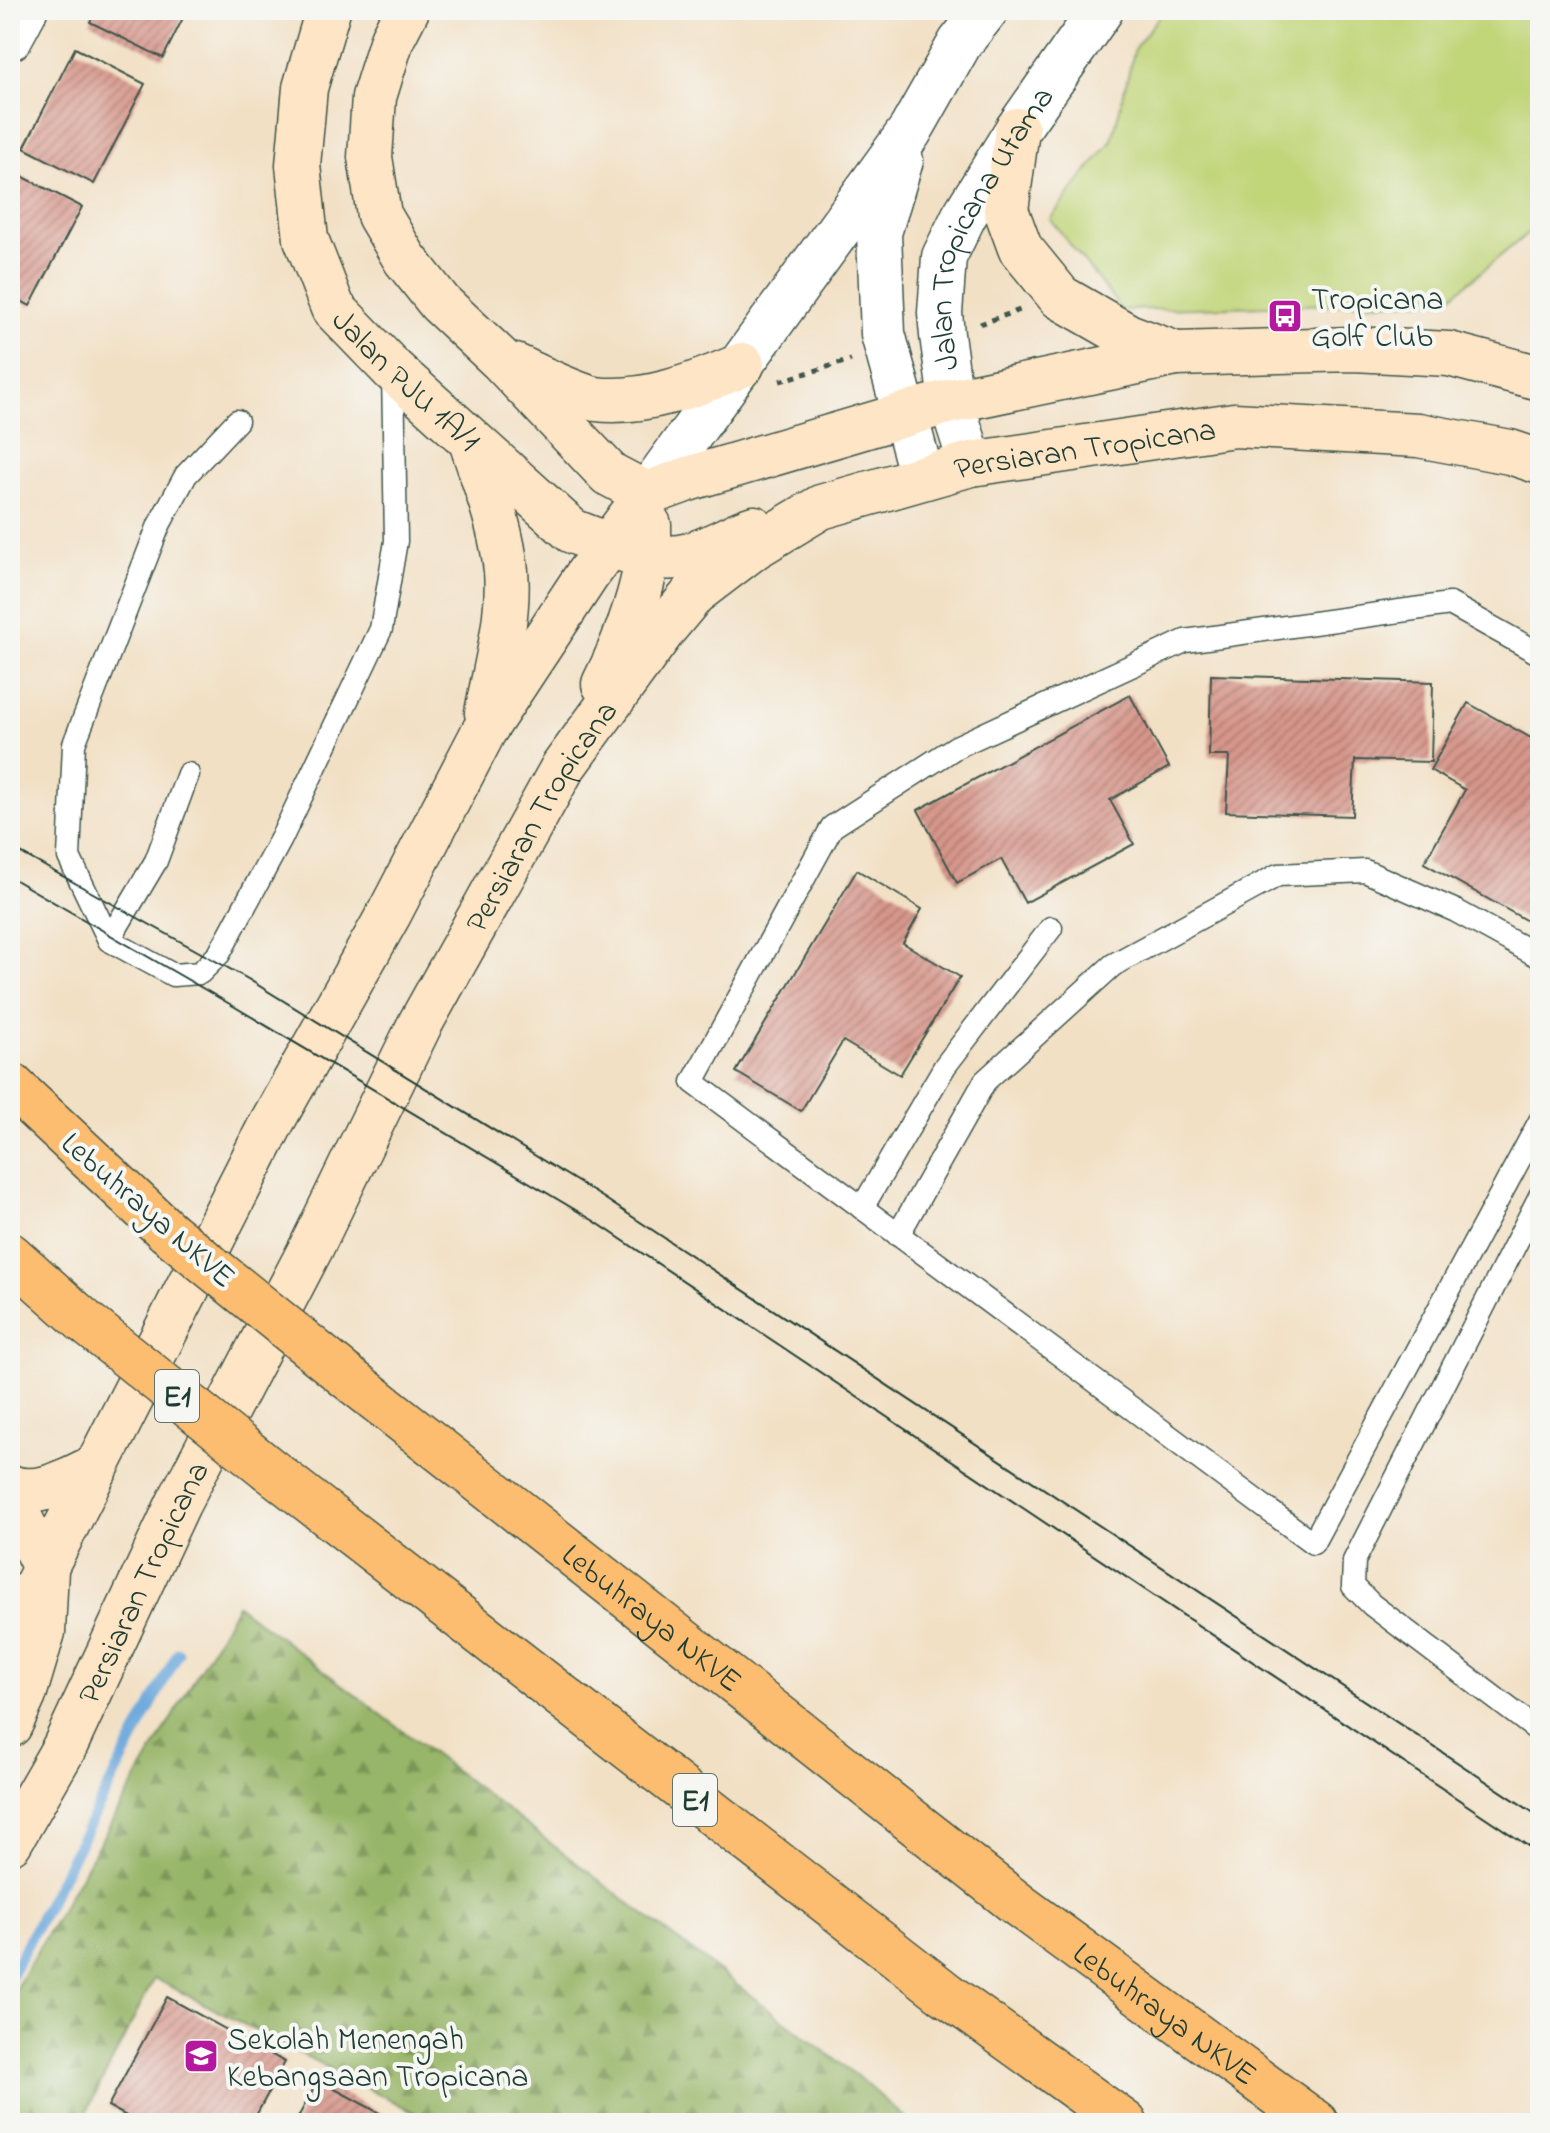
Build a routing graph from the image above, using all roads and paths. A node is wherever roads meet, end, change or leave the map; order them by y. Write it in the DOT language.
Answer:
graph roads {
  1 [pos="25,10"];
  2 [pos="328,10"];
  3 [pos="407,10"];
  4 [pos="986,10"];
  5 [pos="1101,10"];
  6 [pos="10,38"];
  7 [pos="1017,130"];
  8 [pos="910,131"];
  9 [pos="1060,297"];
  10 [pos="968,328"];
  11 [pos="886,349"];
  12 [pos="1176,354"];
  13 [pos="502,361"];
  14 [pos="393,370"];
  15 [pos="760,373"];
  16 [pos="1540,378"];
  17 [pos="951,401"];
  18 [pos="905,413"];
  19 [pos="237,421"];
  20 [pos="471,443"];
  21 [pos="1540,462"];
  22 [pos="971,464"];
  23 [pos="922,477"];
  24 [pos="647,494"];
  25 [pos="821,507"];
  26 [pos="628,550"];
  27 [pos="1540,654"];
  28 [pos="484,731"];
  29 [pos="563,767"];
  30 [pos="188,774"];
  31 [pos="1051,928"];
  32 [pos="109,940"];
  33 [pos="1540,957"];
  34 [pos="10,1084"];
  35 [pos="1540,1121"];
  36 [pos="1540,1196"];
  37 [pos="862,1208"];
  38 [pos="898,1235"];
  39 [pos="10,1255"];
  40 [pos="95,1467"];
  41 [pos="10,1487"];
  42 [pos="10,1505"];
  43 [pos="46,1569"];
  44 [pos="10,1637"];
  45 [pos="10,1725"];
  46 [pos="1540,1732"];
  47 [pos="10,1842"];
  48 [pos="1125,2123"];
  49 [pos="1316,2123"];
  1 -- 6 [label="street"];
  2 -- 14 [label="main road, Jalan PJU 1A/1"];
  3 -- 13 [label="main road"];
  4 -- 8 [label="street, Jalan Tropicana Utama"];
  5 -- 7 [label="street, Jalan Tropicana Utama"];
  7 -- 9 [label="main road"];
  7 -- 17 [label="street, Jalan Tropicana Utama"];
  8 -- 11 [label="street, Jalan Tropicana Utama"];
  8 -- 15 [label="street, Jalan Tropicana Utama"];
  9 -- 10 [label="path"];
  9 -- 12 [label="main road"];
  11 -- 15 [label="path"];
  11 -- 18 [label="street, Jalan Tropicana Utama"];
  12 -- 16 [label="main road"];
  12 -- 17 [label="main road"];
  13 -- 15 [label="main road"];
  13 -- 24 [label="main road"];
  14 -- 20 [label="main road, Jalan PJU 1A/1"];
  14 -- 32 [label="lane"];
  15 -- 24 [label="street, Jalan Tropicana Utama"];
  17 -- 18 [label="main road"];
  17 -- 22 [label="street, Jalan Tropicana Utama"];
  18 -- 23 [label="street, Jalan Tropicana Utama"];
  18 -- 24 [label="main road"];
  19 -- 32 [label="lane"];
  20 -- 26 [label="main road, Jalan PJU 1A/1"];
  20 -- 28 [label="main road"];
  21 -- 22 [label="main road, Persiaran Tropicana"];
  22 -- 23 [label="main road, Persiaran Tropicana"];
  23 -- 25 [label="main road, Persiaran Tropicana"];
  24 -- 26 [label="main road"];
  25 -- 26 [label="main road"];
  25 -- 29 [label="main road, Persiaran Tropicana"];
  26 -- 28 [label="main road"];
  26 -- 29 [label="main road"];
  27 -- 37 [label="lane"];
  28 -- 40 [label="main road"];
  29 -- 47 [label="main road, Persiaran Tropicana"];
  30 -- 32 [label="lane"];
  31 -- 37 [label="lane"];
  33 -- 38 [label="lane"];
  34 -- 49 [label="highway, Lebuhraya NKVE, bridge"];
  35 -- 38 [label="lane"];
  36 -- 46 [label="lane"];
  37 -- 38 [label="lane"];
  39 -- 48 [label="highway, E1, bridge"];
  40 -- 41 [label="main road"];
  40 -- 43 [label="main road"];
  42 -- 43 [label="main road"];
  43 -- 44 [label="main road"];
  43 -- 45 [label="main road"];
}
